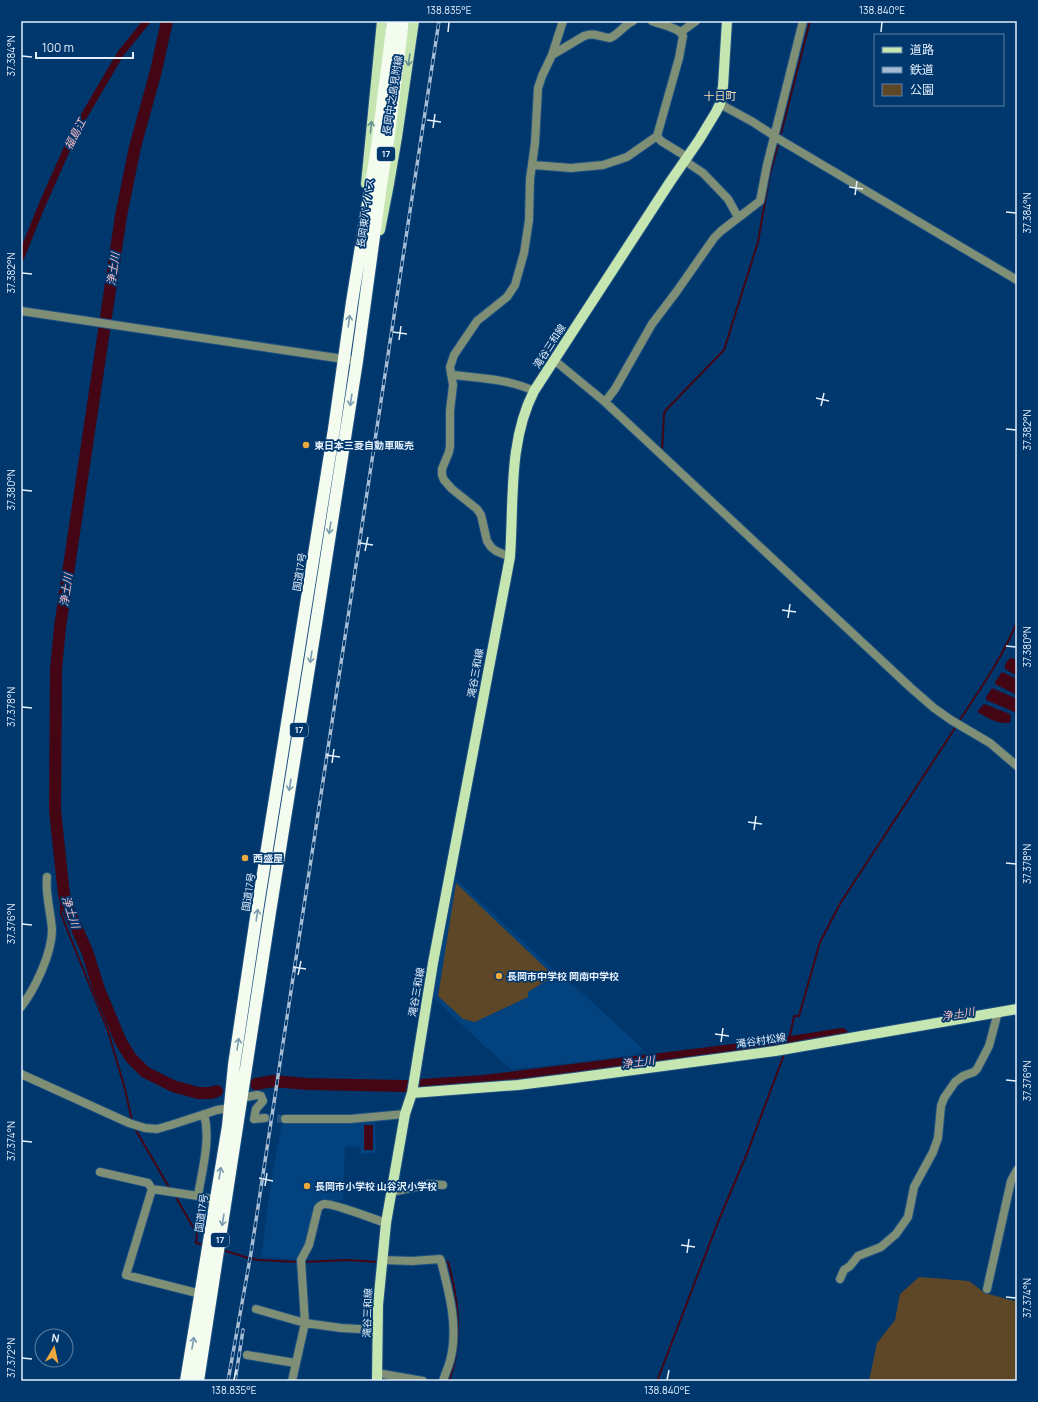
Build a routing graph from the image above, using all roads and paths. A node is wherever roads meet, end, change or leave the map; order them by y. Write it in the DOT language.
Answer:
graph roads {
  1 [pos="382,21"];
  2 [pos="393,21"];
  3 [pos="403,21"];
  4 [pos="414,21"];
  5 [pos="563,21"];
  6 [pos="633,21"];
  7 [pos="652,21"];
  8 [pos="696,21"];
  9 [pos="803,21"];
  10 [pos="724,22"];
  11 [pos="681,32"];
  12 [pos="396,42"];
  13 [pos="552,55"];
  14 [pos="720,104"];
  15 [pos="657,136"];
  16 [pos="778,138"];
  17 [pos="686,159"];
  18 [pos="533,165"];
  19 [pos="738,218"];
  20 [pos="361,250"];
  21 [pos="370,266"];
  22 [pos="1017,280"];
  23 [pos="21,310"];
  24 [pos="344,360"];
  25 [pos="554,360"];
  26 [pos="356,361"];
  27 [pos="452,375"];
  28 [pos="534,391"];
  29 [pos="604,402"];
  30 [pos="510,556"];
  31 [pos="1017,766"];
  32 [pos="47,877"];
  33 [pos="21,1007"];
  34 [pos="1017,1009"];
  35 [pos="998,1012"];
  36 [pos="21,1074"];
  37 [pos="412,1092"];
  38 [pos="242,1098"];
  39 [pos="230,1108"];
  40 [pos="204,1114"];
  41 [pos="405,1114"];
  42 [pos="264,1118"];
  43 [pos="285,1119"];
  44 [pos="1017,1170"];
  45 [pos="100,1172"];
  46 [pos="444,1185"];
  47 [pos="152,1189"];
  48 [pos="392,1192"];
  49 [pos="198,1196"];
  50 [pos="215,1200"];
  51 [pos="386,1223"];
  52 [pos="382,1260"];
  53 [pos="840,1279"];
  54 [pos="987,1289"];
  55 [pos="201,1294"];
  56 [pos="256,1309"];
  57 [pos="305,1323"];
  58 [pos="378,1330"];
  59 [pos="247,1355"];
  60 [pos="295,1364"];
  61 [pos="377,1377"];
  62 [pos="186,1381"];
  63 [pos="198,1381"];
  64 [pos="292,1381"];
  65 [pos="423,1381"];
  66 [pos="443,1381"];
  20 -- 1 [label="main road, 長岡中之島見附線, one-way"];
  2 -- 12 [label="highway, 長岡東バイパス / 17"];
  3 -- 12 [label="highway, 長岡東バイパス / 17"];
  4 -- 21 [label="main road, 長岡中之島見附線, one-way"];
  5 -- 13 [label="street"];
  6 -- 13 [label="street"];
  7 -- 11 [label="street"];
  8 -- 11 [label="street"];
  9 -- 16 [label="street"];
  10 -- 14 [label="main road, 滝谷三和線"];
  11 -- 15 [label="street"];
  12 -- 20 [label="highway, 長岡東バイパス / 17"];
  12 -- 21 [label="highway, 長岡東バイパス / 17"];
  13 -- 18 [label="street"];
  14 -- 16 [label="street"];
  14 -- 17 [label="main road, 滝谷三和線"];
  15 -- 17 [label="street"];
  15 -- 18 [label="street"];
  16 -- 19 [label="street"];
  16 -- 22 [label="street"];
  17 -- 19 [label="street"];
  17 -- 25 [label="main road, 滝谷三和線"];
  18 -- 27 [label="street"];
  19 -- 29 [label="street"];
  24 -- 20 [label="highway, 長岡東バイパス / 17, one-way"];
  21 -- 26 [label="highway, 長岡東バイパス / 17"];
  23 -- 24 [label="street"];
  24 -- 26 [label="street"];
  39 -- 24 [label="highway, 国道17号 / 17, one-way"];
  25 -- 28 [label="main road, 滝谷三和線"];
  25 -- 29 [label="street"];
  26 -- 38 [label="highway, 17, one-way"];
  27 -- 28 [label="street"];
  27 -- 30 [label="street"];
  28 -- 30 [label="main road, 滝谷三和線"];
  29 -- 31 [label="street"];
  30 -- 37 [label="main road, 滝谷三和線"];
  32 -- 33 [label="street"];
  34 -- 35 [label="main road, 滝谷村松線"];
  35 -- 37 [label="main road, 滝谷村松線"];
  35 -- 53 [label="street"];
  36 -- 40 [label="street"];
  37 -- 41 [label="main road, 滝谷三和線"];
  38 -- 42 [label="street"];
  38 -- 63 [label="highway, 17, one-way"];
  39 -- 40 [label="street"];
  50 -- 39 [label="highway, 国道17号 / 17, one-way"];
  40 -- 49 [label="street"];
  41 -- 43 [label="street"];
  41 -- 48 [label="main road, 滝谷三和線"];
  44 -- 54 [label="street"];
  45 -- 47 [label="street"];
  46 -- 48 [label="street"];
  47 -- 49 [label="street"];
  47 -- 55 [label="street"];
  48 -- 51 [label="main road, 滝谷三和線"];
  49 -- 50 [label="street"];
  50 -- 55 [label="highway, 国道17号 / 17"];
  51 -- 52 [label="main road, 滝谷三和線"];
  51 -- 57 [label="street"];
  52 -- 58 [label="main road, 滝谷三和線"];
  52 -- 66 [label="street"];
  62 -- 55 [label="highway, 国道17号 / 17, one-way"];
  56 -- 57 [label="street"];
  57 -- 58 [label="street"];
  57 -- 60 [label="street"];
  58 -- 61 [label="main road, 滝谷三和線"];
  59 -- 60 [label="street"];
  60 -- 64 [label="street"];
  61 -- 65 [label="street"];
}
